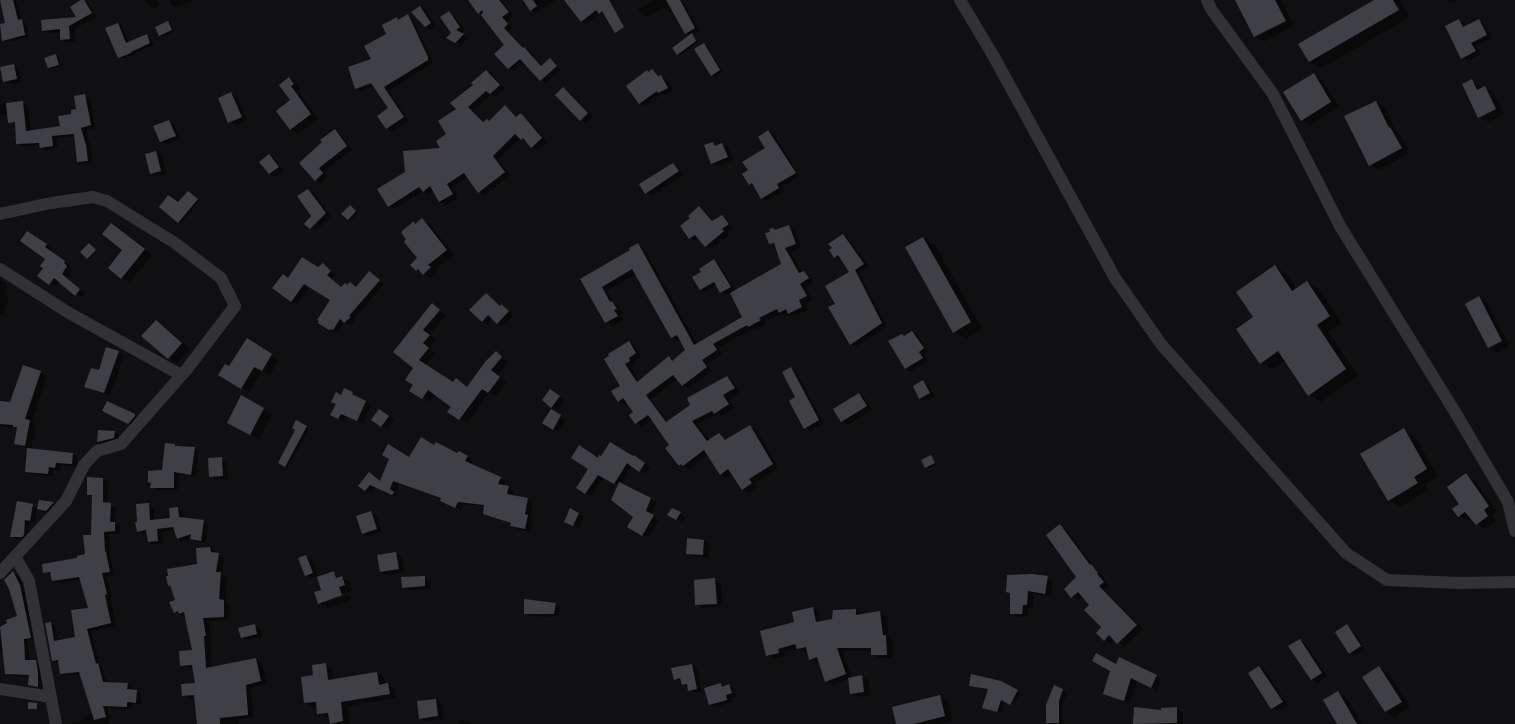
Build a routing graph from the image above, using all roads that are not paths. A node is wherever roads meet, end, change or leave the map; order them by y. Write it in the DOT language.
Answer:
graph roads {
  1 [pos="960,0"];
  2 [pos="1207,0"];
  3 [pos="0,214"];
  4 [pos="0,269"];
  5 [pos="181,375"];
  6 [pos="1515,531"];
  7 [pos="16,558"];
  8 [pos="0,574"];
  9 [pos="1515,582"];
  10 [pos="0,689"];
  11 [pos="51,697"];
  12 [pos="56,724"];
  1 -- 9 [label="street"];
  2 -- 6 [label="street"];
  3 -- 5 [label="street"];
  4 -- 5 [label="street"];
  5 -- 7 [label="street"];
  7 -- 8 [label="street"];
  7 -- 11 [label="street"];
  10 -- 11 [label="street"];
  11 -- 12 [label="street"];
}
